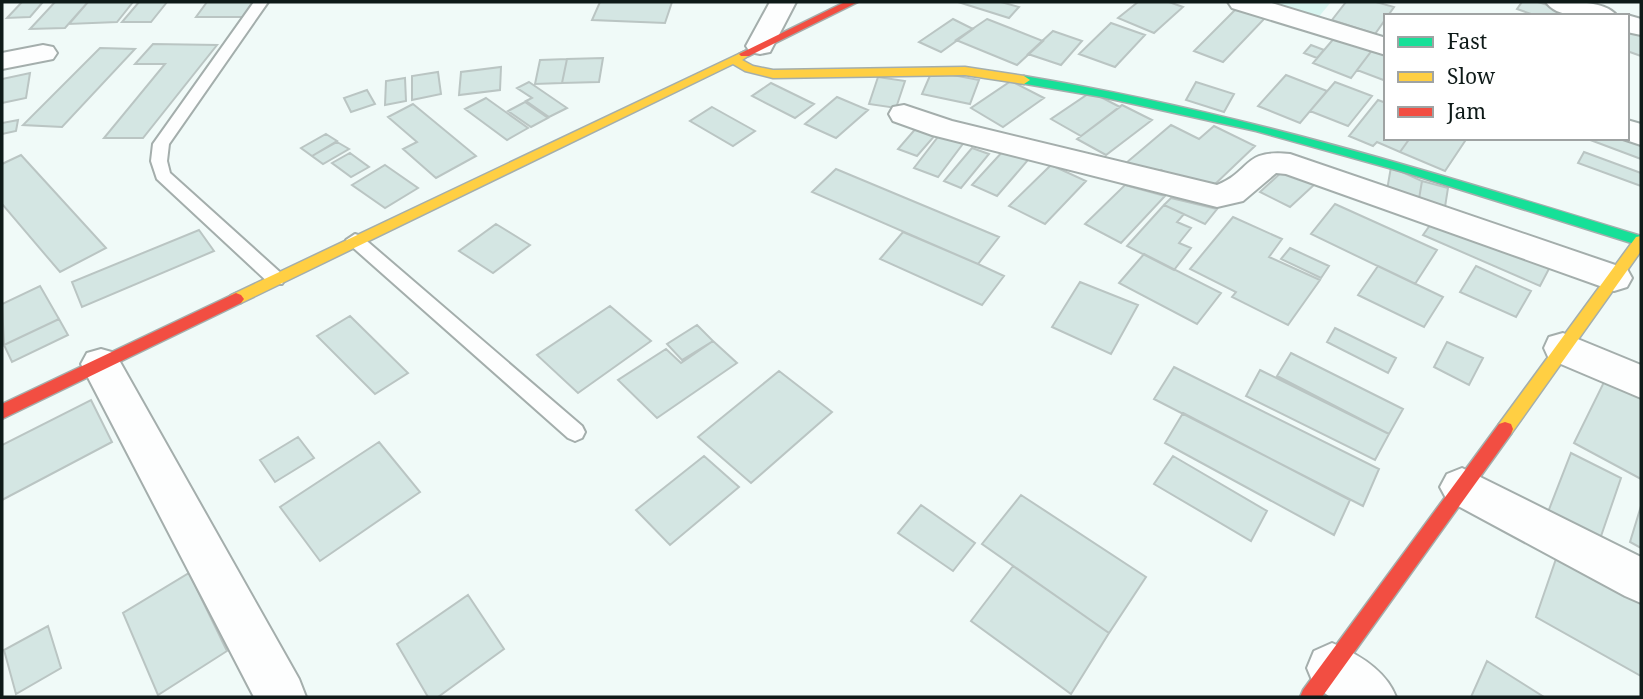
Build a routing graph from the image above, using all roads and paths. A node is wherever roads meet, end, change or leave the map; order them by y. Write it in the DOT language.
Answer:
graph roads {
  1 [pos="261,2"];
  2 [pos="783,2"];
  3 [pos="853,2"];
  4 [pos="1241,2"];
  5 [pos="1559,2"];
  6 [pos="1598,14"];
  7 [pos="760,46"];
  8 [pos="1384,46"];
  9 [pos="43,53"];
  10 [pos="732,60"];
  11 [pos="2,61"];
  12 [pos="904,114"];
  13 [pos="355,240"];
  14 [pos="1641,241"];
  15 [pos="1614,278"];
  16 [pos="276,279"];
  17 [pos="1563,348"];
  18 [pos="101,364"];
  19 [pos="1641,382"];
  20 [pos="2,412"];
  21 [pos="575,432"];
  22 [pos="1462,487"];
  23 [pos="1641,581"];
  24 [pos="1321,683"];
  25 [pos="281,697"];
  26 [pos="1371,697"];
  1 -- 16 [label="lane"];
  2 -- 7 [label="street"];
  3 -- 7 [label="street"];
  4 -- 8 [label="street"];
  5 -- 6 [label="street"];
  7 -- 10 [label="street"];
  9 -- 11 [label="street"];
  10 -- 13 [label="street"];
  10 -- 14 [label="street"];
  12 -- 15 [label="street"];
  13 -- 16 [label="street"];
  13 -- 21 [label="lane"];
  14 -- 15 [label="street"];
  15 -- 17 [label="street"];
  16 -- 18 [label="street"];
  17 -- 19 [label="street"];
  17 -- 22 [label="street"];
  18 -- 20 [label="street"];
  18 -- 25 [label="street"];
  22 -- 23 [label="street"];
  22 -- 24 [label="street"];
  24 -- 26 [label="street"];
}
